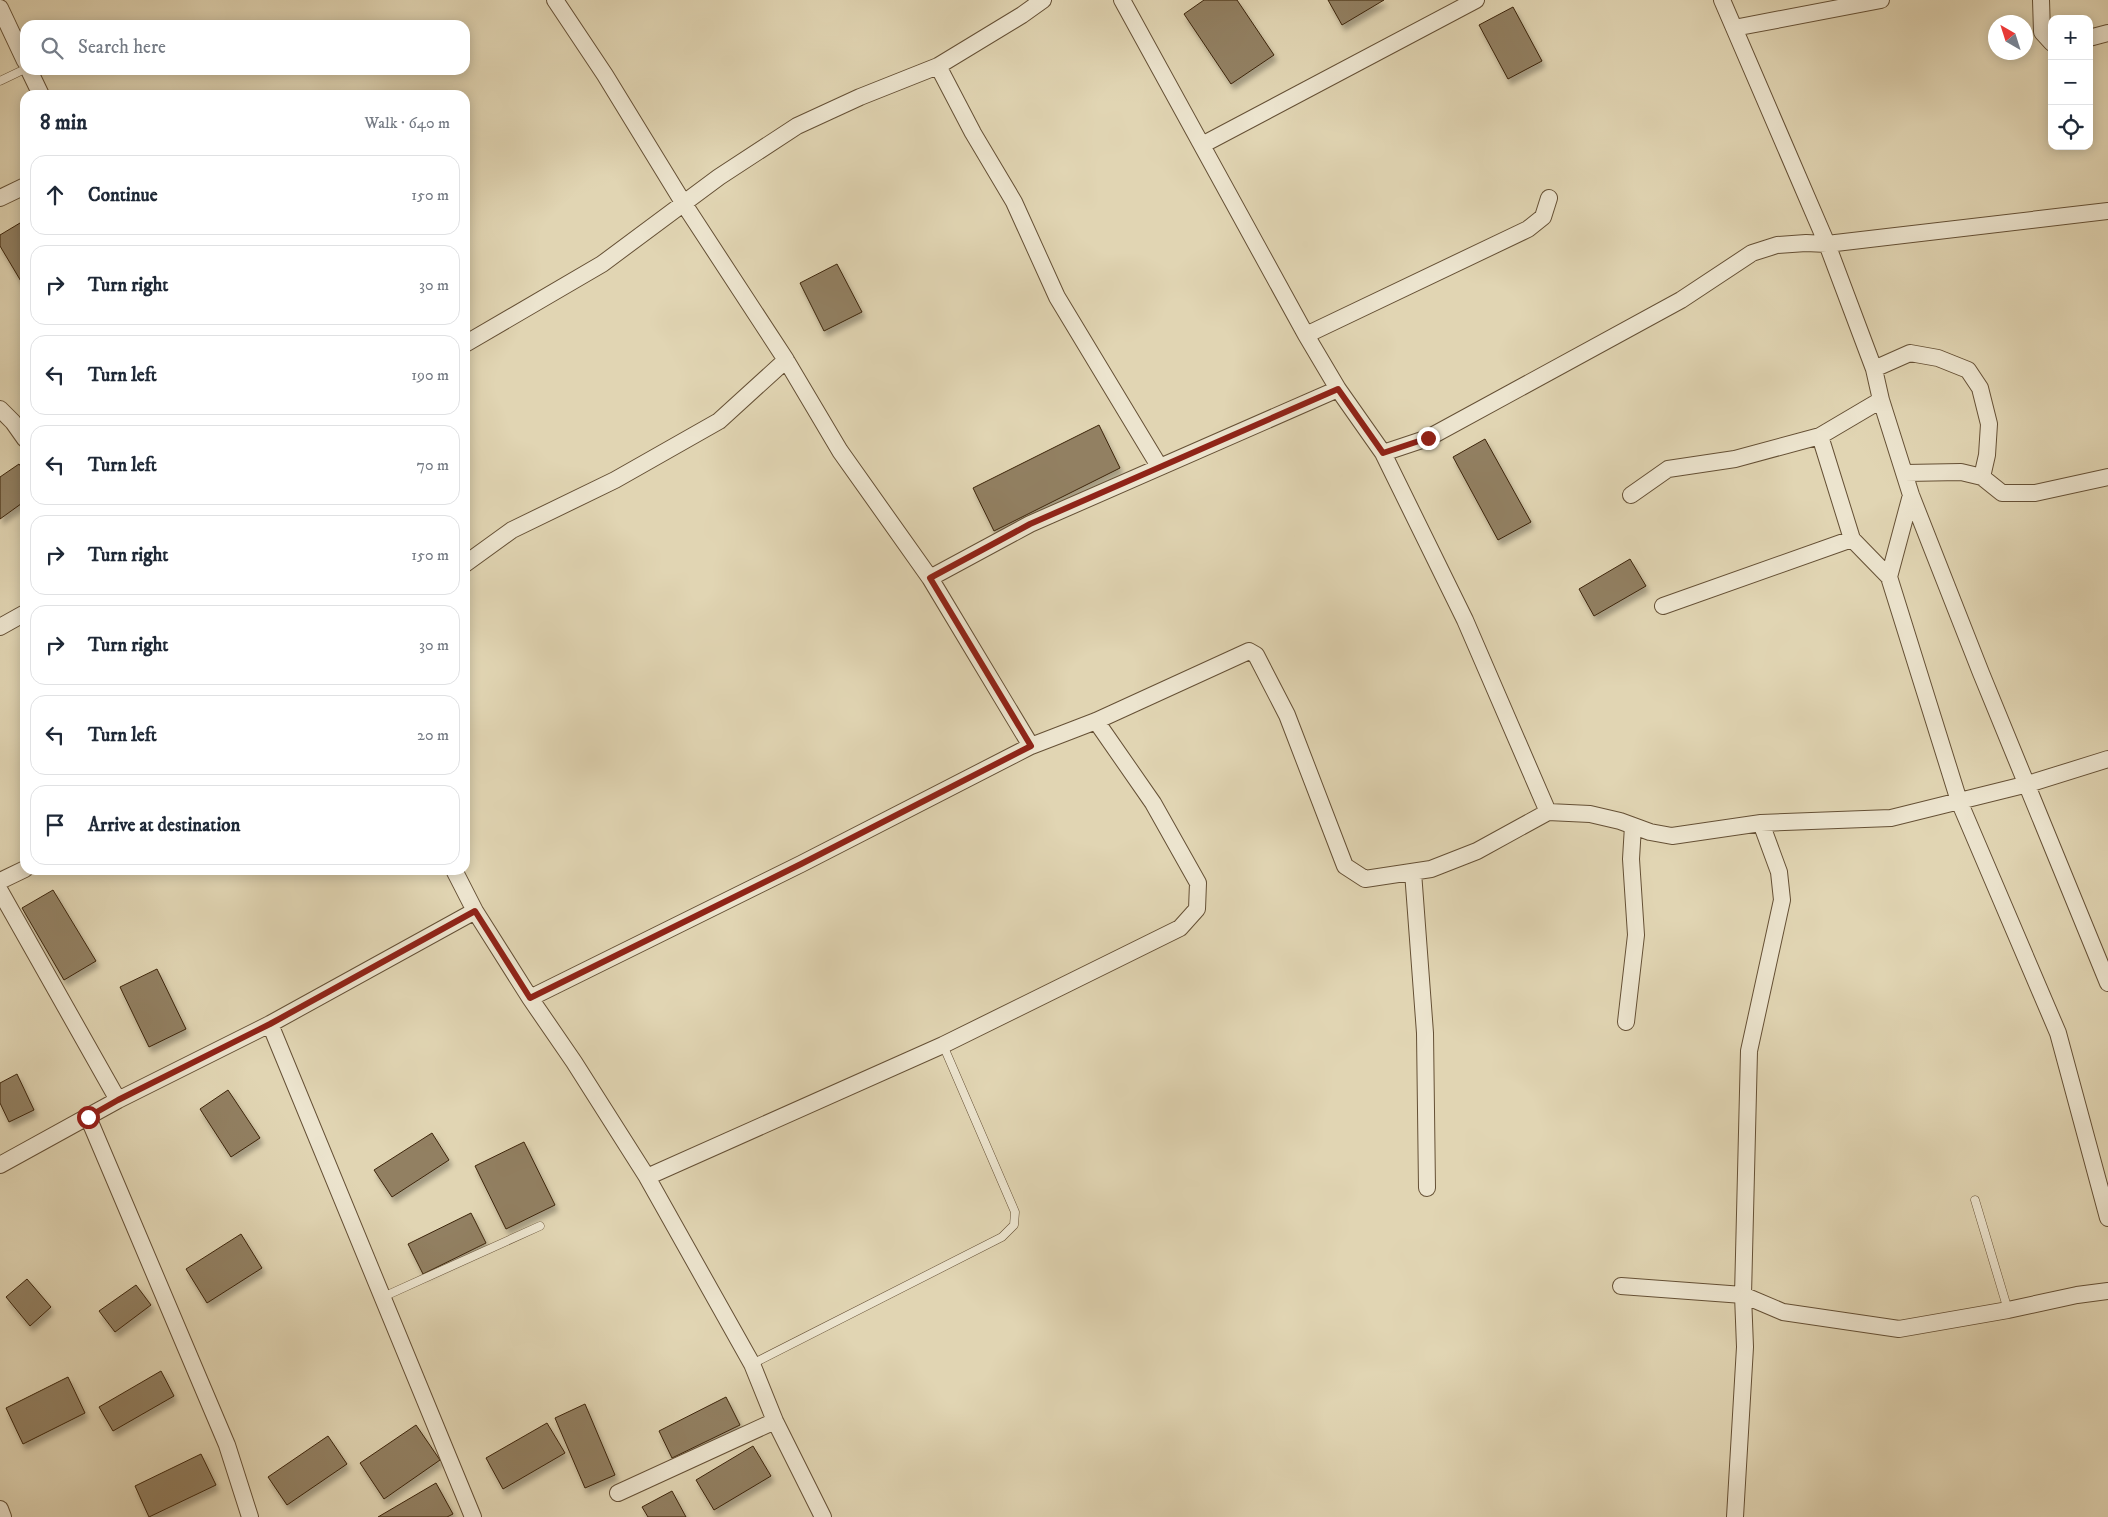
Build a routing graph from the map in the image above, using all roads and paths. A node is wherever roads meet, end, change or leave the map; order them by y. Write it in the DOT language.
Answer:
graph roads {
  1 [pos="555,0"];
  2 [pos="1043,0"];
  3 [pos="1122,0"];
  4 [pos="1476,0"];
  5 [pos="1722,0"];
  6 [pos="1881,0"];
  7 [pos="2041,0"];
  8 [pos="0,8"];
  9 [pos="1734,28"];
  10 [pos="2108,34"];
  11 [pos="2093,37"];
  12 [pos="2048,39"];
  13 [pos="20,50"];
  14 [pos="938,66"];
  15 [pos="20,72"];
  16 [pos="31,75"];
  17 [pos="0,82"];
  18 [pos="39,90"];
  19 [pos="1202,145"];
  20 [pos="20,188"];
  21 [pos="0,198"];
  22 [pos="1549,198"];
  23 [pos="684,204"];
  24 [pos="2108,210"];
  25 [pos="1828,244"];
  26 [pos="1306,335"];
  27 [pos="470,341"];
  28 [pos="786,360"];
  29 [pos="1874,369"];
  30 [pos="1338,389"];
  31 [pos="1881,400"];
  32 [pos="0,409"];
  33 [pos="20,432"];
  34 [pos="1820,436"];
  35 [pos="1383,453"];
  36 [pos="1160,466"];
  37 [pos="1905,473"];
  38 [pos="2108,477"];
  39 [pos="1982,478"];
  40 [pos="1631,494"];
  41 [pos="1912,495"];
  42 [pos="1852,539"];
  43 [pos="470,560"];
  44 [pos="1889,577"];
  45 [pos="930,578"];
  46 [pos="1663,606"];
  47 [pos="20,616"];
  48 [pos="0,627"];
  49 [pos="1096,721"];
  50 [pos="1031,746"];
  51 [pos="2108,759"];
  52 [pos="2028,784"];
  53 [pos="1959,801"];
  54 [pos="1548,812"];
  55 [pos="1761,823"];
  56 [pos="1633,826"];
  57 [pos="20,872"];
  58 [pos="1413,872"];
  59 [pos="457,875"];
  60 [pos="0,882"];
  61 [pos="0,891"];
  62 [pos="475,911"];
  63 [pos="2108,983"];
  64 [pos="530,998"];
  65 [pos="1626,1022"];
  66 [pos="270,1024"];
  67 [pos="944,1045"];
  68 [pos="118,1100"];
  69 [pos="88,1117"];
  70 [pos="0,1165"];
  71 [pos="648,1177"];
  72 [pos="2103,1180"];
  73 [pos="1427,1188"];
  74 [pos="1975,1200"];
  75 [pos="2108,1218"];
  76 [pos="540,1226"];
  77 [pos="1621,1286"];
  78 [pos="2108,1291"];
  79 [pos="1743,1295"];
  80 [pos="384,1297"];
  81 [pos="2008,1310"];
  82 [pos="752,1364"];
  83 [pos="775,1420"];
  84 [pos="618,1493"];
  85 [pos="0,1509"];
  86 [pos="3,1517"];
  87 [pos="250,1517"];
  88 [pos="473,1517"];
  89 [pos="823,1517"];
  90 [pos="1735,1517"];
  1 -- 23 [label="street"];
  2 -- 14 [label="street"];
  3 -- 19 [label="street"];
  4 -- 19 [label="street"];
  5 -- 9 [label="street"];
  6 -- 9 [label="street"];
  7 -- 12 [label="street"];
  8 -- 13 [label="street"];
  9 -- 25 [label="street"];
  10 -- 11 [label="street"];
  14 -- 23 [label="street"];
  14 -- 36 [label="street"];
  15 -- 17 [label="lane"];
  16 -- 18 [label="street"];
  19 -- 26 [label="street"];
  20 -- 21 [label="street"];
  22 -- 26 [label="street"];
  23 -- 27 [label="street"];
  23 -- 28 [label="street"];
  24 -- 25 [label="street"];
  25 -- 29 [label="street"];
  25 -- 35 [label="street"];
  26 -- 30 [label="street"];
  28 -- 43 [label="street"];
  28 -- 45 [label="street"];
  29 -- 31 [label="street"];
  29 -- 39 [label="street"];
  30 -- 35 [label="street"];
  30 -- 36 [label="street"];
  31 -- 34 [label="street"];
  31 -- 37 [label="street"];
  32 -- 33 [label="street"];
  34 -- 40 [label="street"];
  34 -- 42 [label="street"];
  35 -- 54 [label="street"];
  36 -- 45 [label="street"];
  37 -- 39 [label="street"];
  37 -- 41 [label="street"];
  38 -- 39 [label="street"];
  41 -- 44 [label="street"];
  41 -- 52 [label="street"];
  42 -- 44 [label="street"];
  42 -- 46 [label="street"];
  44 -- 53 [label="street"];
  45 -- 50 [label="street"];
  47 -- 48 [label="street"];
  49 -- 50 [label="street"];
  49 -- 58 [label="street"];
  49 -- 67 [label="street"];
  50 -- 64 [label="street"];
  51 -- 52 [label="street"];
  52 -- 53 [label="street"];
  52 -- 63 [label="street"];
  53 -- 55 [label="street"];
  53 -- 72 [label="street"];
  54 -- 56 [label="street"];
  54 -- 58 [label="street"];
  55 -- 56 [label="street"];
  55 -- 79 [label="street"];
  56 -- 65 [label="street"];
  57 -- 60 [label="street"];
  58 -- 73 [label="street"];
  59 -- 62 [label="street"];
  61 -- 68 [label="street"];
  62 -- 64 [label="street"];
  62 -- 66 [label="street"];
  64 -- 71 [label="street"];
  66 -- 68 [label="street"];
  66 -- 80 [label="street"];
  67 -- 71 [label="street"];
  67 -- 82 [label="lane"];
  68 -- 69 [label="street"];
  69 -- 70 [label="street"];
  69 -- 87 [label="street"];
  71 -- 82 [label="street"];
  72 -- 75 [label="street"];
  74 -- 81 [label="lane"];
  76 -- 80 [label="lane"];
  77 -- 79 [label="street"];
  78 -- 81 [label="street"];
  79 -- 81 [label="street"];
  79 -- 90 [label="street"];
  80 -- 88 [label="street"];
  82 -- 83 [label="street"];
  83 -- 84 [label="street"];
  83 -- 89 [label="street"];
  85 -- 86 [label="street"];
}
